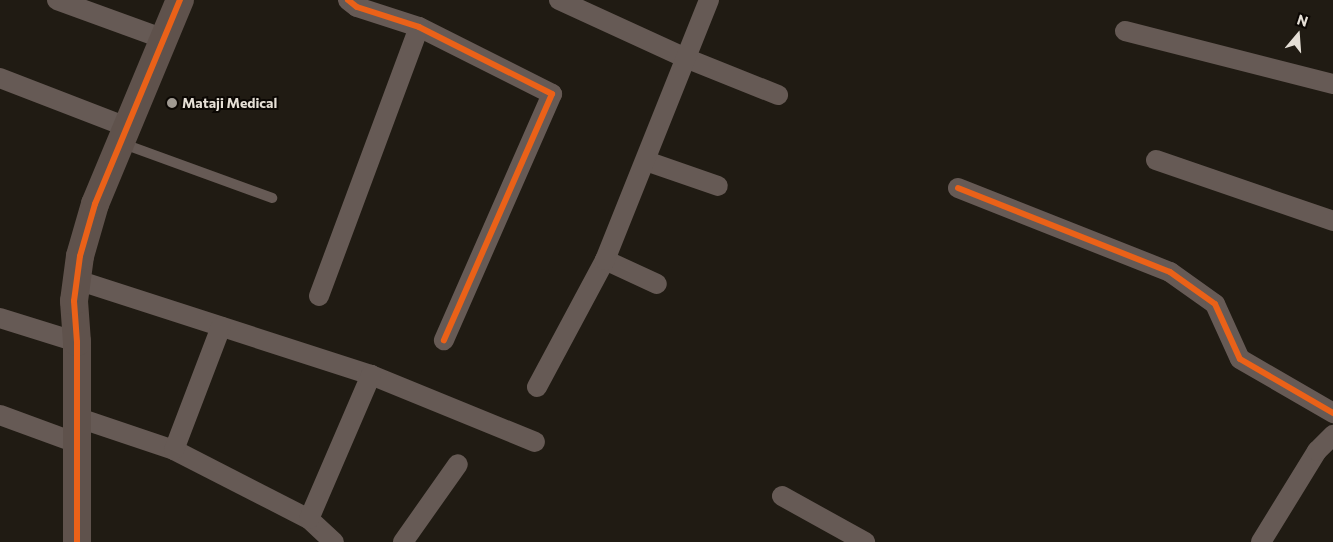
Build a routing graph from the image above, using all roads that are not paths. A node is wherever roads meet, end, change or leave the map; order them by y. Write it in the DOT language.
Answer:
graph roads {
  1 [pos="57,0"];
  2 [pos="180,0"];
  3 [pos="348,0"];
  4 [pos="559,0"];
  5 [pos="709,0"];
  6 [pos="419,27"];
  7 [pos="1125,31"];
  8 [pos="164,39"];
  9 [pos="688,59"];
  10 [pos="0,78"];
  11 [pos="1333,84"];
  12 [pos="778,95"];
  13 [pos="123,135"];
  14 [pos="1156,160"];
  15 [pos="646,161"];
  16 [pos="718,186"];
  17 [pos="958,188"];
  18 [pos="272,198"];
  19 [pos="1333,221"];
  20 [pos="605,260"];
  21 [pos="77,280"];
  22 [pos="657,284"];
  23 [pos="319,296"];
  24 [pos="0,318"];
  25 [pos="221,327"];
  26 [pos="444,340"];
  27 [pos="77,342"];
  28 [pos="371,375"];
  29 [pos="537,387"];
  30 [pos="1333,413"];
  31 [pos="0,415"];
  32 [pos="76,430"];
  33 [pos="1333,434"];
  34 [pos="535,442"];
  35 [pos="174,450"];
  36 [pos="1325,454"];
  37 [pos="458,464"];
  38 [pos="782,496"];
  39 [pos="309,519"];
  40 [pos="77,542"];
  41 [pos="334,542"];
  42 [pos="402,542"];
  43 [pos="865,542"];
  44 [pos="1261,542"];
  1 -- 8 [label="street"];
  2 -- 8 [label="street"];
  3 -- 6 [label="street"];
  4 -- 9 [label="street"];
  5 -- 9 [label="street"];
  6 -- 23 [label="street"];
  6 -- 26 [label="street"];
  7 -- 11 [label="street"];
  8 -- 13 [label="street"];
  9 -- 12 [label="street"];
  9 -- 15 [label="street"];
  10 -- 13 [label="street"];
  13 -- 18 [label="lane"];
  13 -- 21 [label="street"];
  14 -- 19 [label="street"];
  15 -- 16 [label="street"];
  15 -- 20 [label="street"];
  17 -- 30 [label="street"];
  20 -- 22 [label="street"];
  20 -- 29 [label="street"];
  21 -- 25 [label="street"];
  21 -- 27 [label="street"];
  24 -- 27 [label="street"];
  25 -- 28 [label="street"];
  25 -- 35 [label="street"];
  27 -- 32 [label="street"];
  28 -- 34 [label="street"];
  28 -- 39 [label="street"];
  31 -- 32 [label="street"];
  32 -- 35 [label="street"];
  32 -- 40 [label="street"];
  33 -- 36 [label="street"];
  35 -- 39 [label="street"];
  36 -- 44 [label="street"];
  37 -- 42 [label="street"];
  38 -- 43 [label="street"];
  39 -- 41 [label="street"];
}
